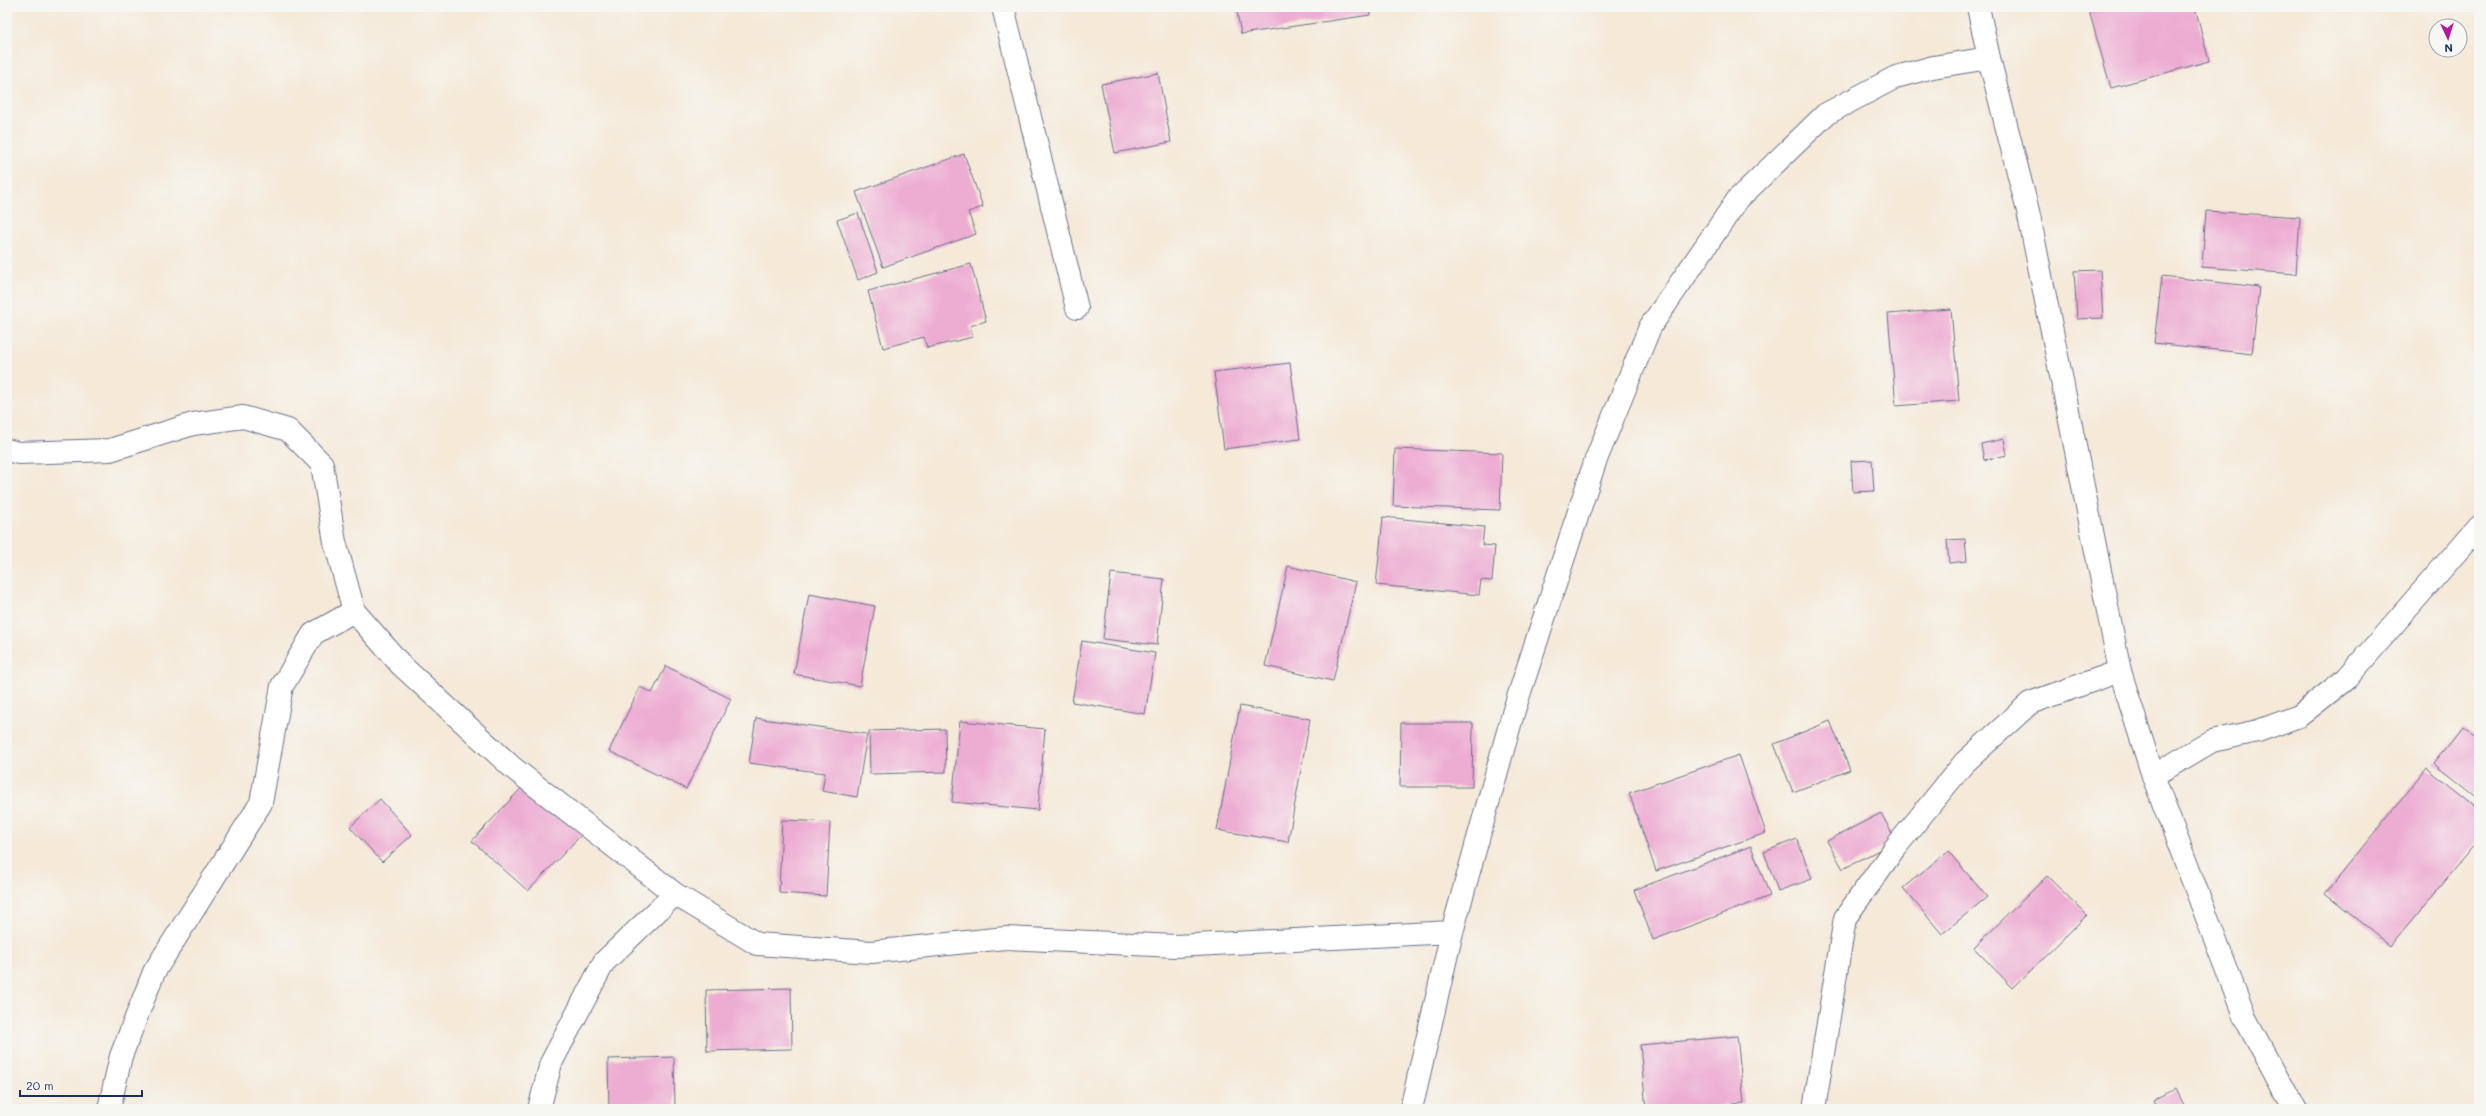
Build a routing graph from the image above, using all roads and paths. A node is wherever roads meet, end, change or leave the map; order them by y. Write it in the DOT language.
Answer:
graph roads {
  1 [pos="1003,7"];
  2 [pos="1978,7"];
  3 [pos="1989,58"];
  4 [pos="1076,308"];
  5 [pos="7,450"];
  6 [pos="2479,526"];
  7 [pos="354,611"];
  8 [pos="2120,671"];
  9 [pos="2153,776"];
  10 [pos="675,894"];
  11 [pos="1452,932"];
  12 [pos="110,1109"];
  13 [pos="539,1109"];
  14 [pos="1411,1109"];
  15 [pos="1814,1109"];
  16 [pos="2294,1109"];
  1 -- 4 [label="street"];
  2 -- 3 [label="street"];
  3 -- 8 [label="street"];
  3 -- 11 [label="street"];
  5 -- 7 [label="street"];
  6 -- 9 [label="street"];
  7 -- 10 [label="street"];
  7 -- 12 [label="street"];
  8 -- 9 [label="street"];
  8 -- 15 [label="street"];
  9 -- 16 [label="street"];
  10 -- 11 [label="street"];
  10 -- 13 [label="street"];
  11 -- 14 [label="street"];
}
